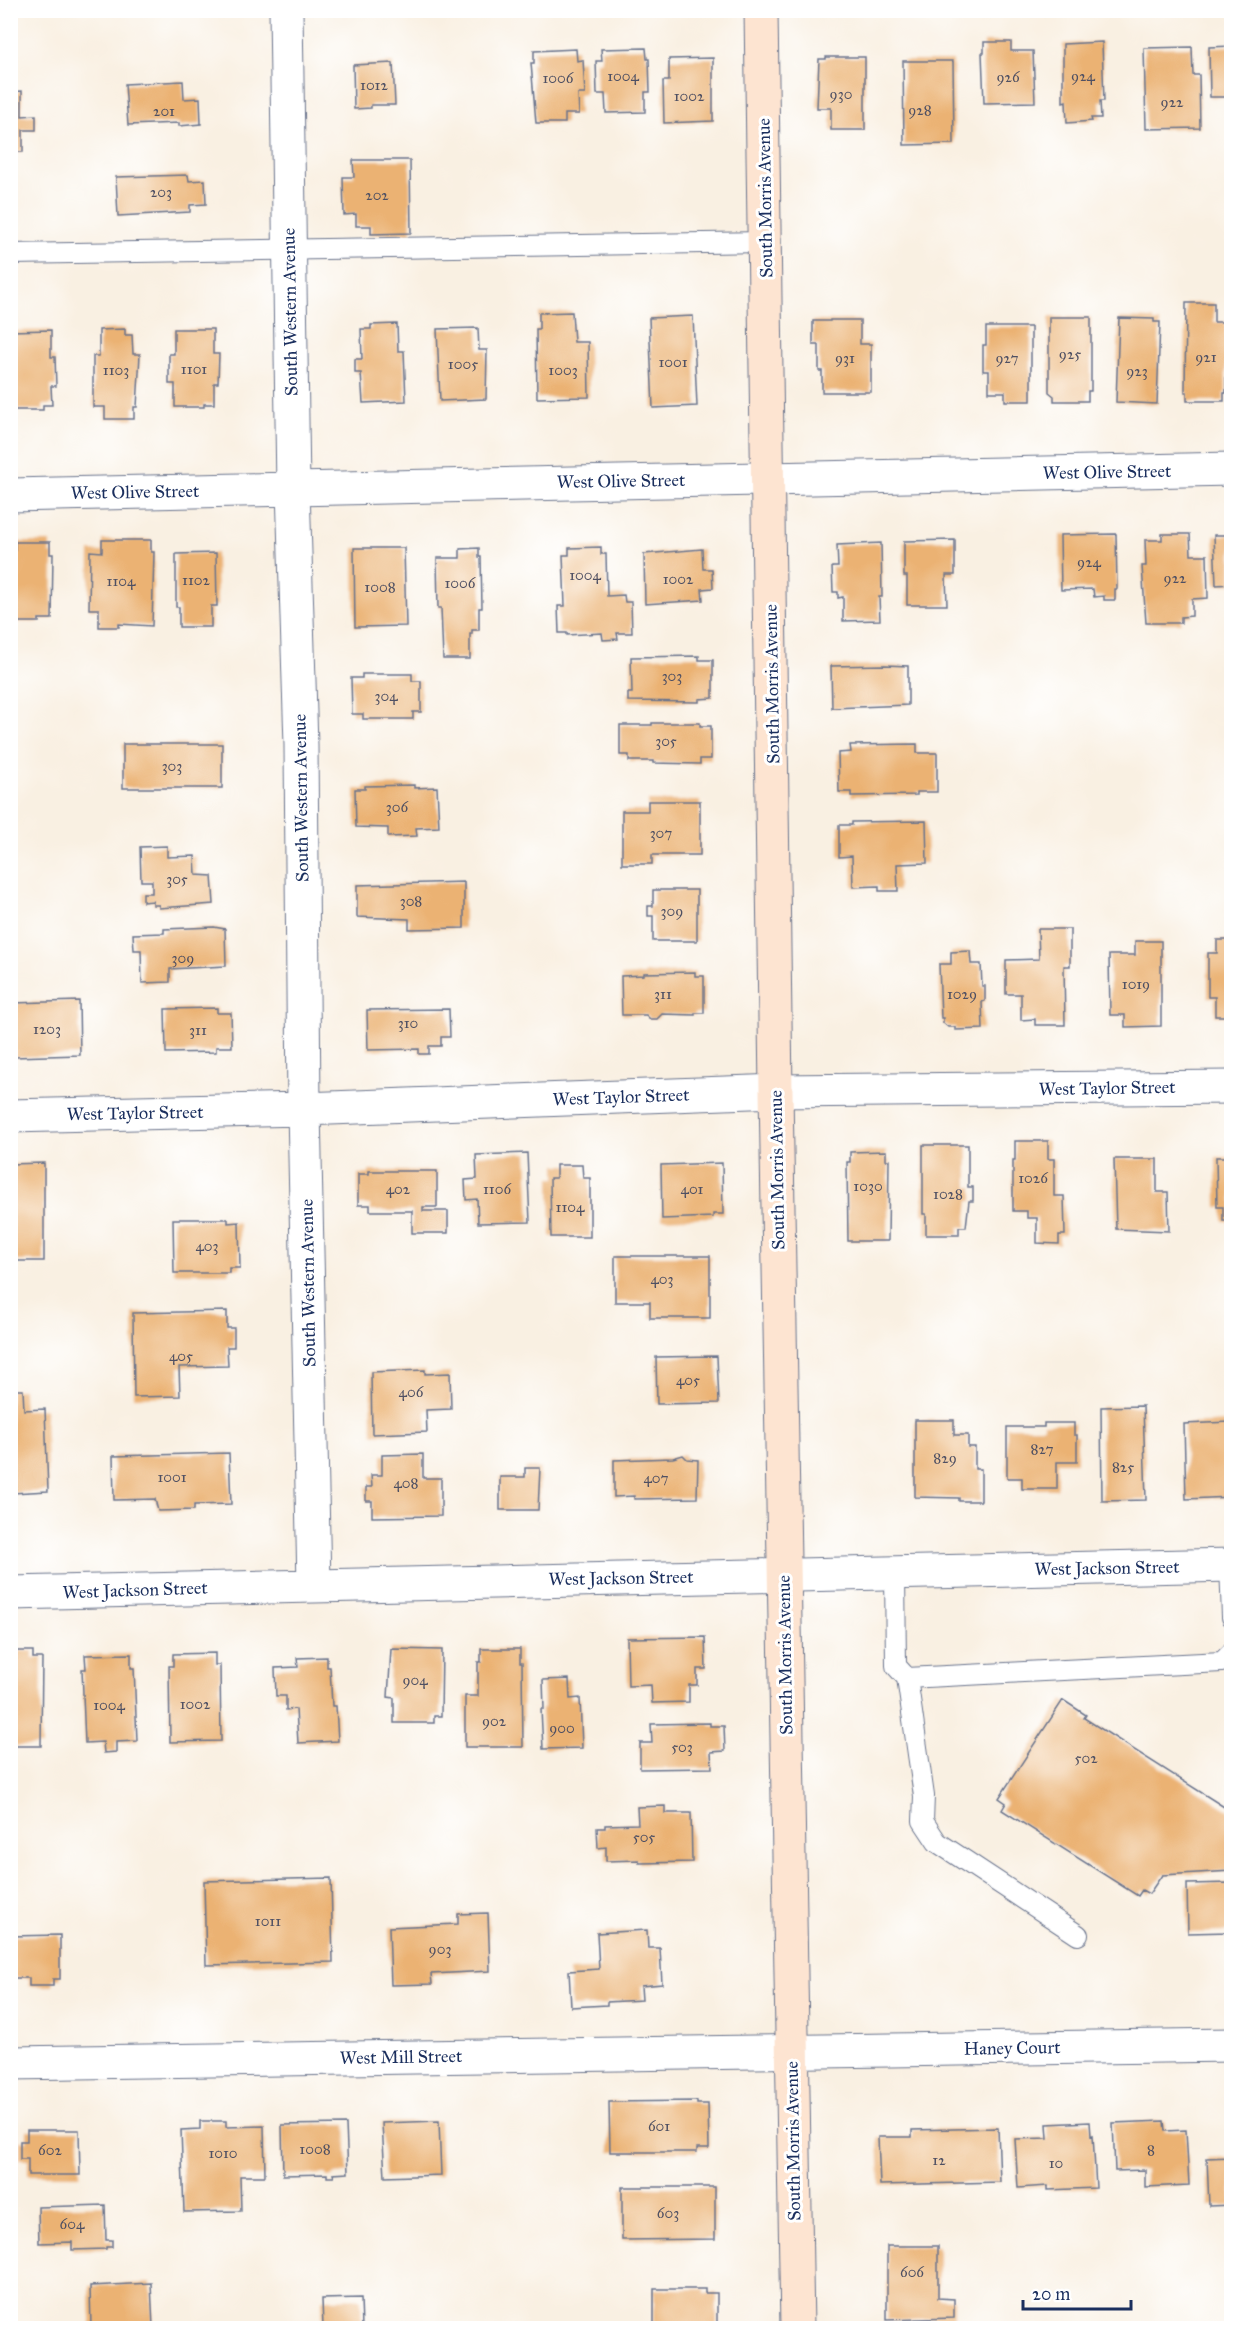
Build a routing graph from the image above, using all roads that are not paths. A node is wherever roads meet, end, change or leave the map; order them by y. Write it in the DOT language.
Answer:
graph roads {
  1 [pos="286,10"];
  2 [pos="761,10"];
  3 [pos="766,242"];
  4 [pos="289,250"];
  5 [pos="10,254"];
  6 [pos="1232,469"];
  7 [pos="769,477"];
  8 [pos="293,489"];
  9 [pos="10,495"];
  10 [pos="1232,1087"];
  11 [pos="776,1091"];
  12 [pos="304,1109"];
  13 [pos="10,1116"];
  14 [pos="1231,1565"];
  15 [pos="895,1572"];
  16 [pos="784,1574"];
  17 [pos="314,1585"];
  18 [pos="10,1593"];
  19 [pos="1232,1617"];
  20 [pos="1232,1652"];
  21 [pos="907,1678"];
  22 [pos="1078,1935"];
  23 [pos="1232,2045"];
  24 [pos="792,2052"];
  25 [pos="10,2063"];
  26 [pos="797,2328"];
  1 -- 4 [label="street, South Western Avenue"];
  2 -- 3 [label="main road, South Morris Avenue"];
  3 -- 4 [label="lane"];
  3 -- 7 [label="main road, South Morris Avenue"];
  4 -- 5 [label="lane"];
  4 -- 8 [label="street, South Western Avenue"];
  6 -- 7 [label="street, West Olive Street"];
  7 -- 8 [label="street, West Olive Street"];
  7 -- 11 [label="main road, South Morris Avenue"];
  8 -- 9 [label="street, West Olive Street"];
  8 -- 12 [label="street, South Western Avenue"];
  10 -- 11 [label="street, West Taylor Street"];
  11 -- 12 [label="street, West Taylor Street"];
  11 -- 16 [label="main road, South Morris Avenue"];
  12 -- 13 [label="street, West Taylor Street"];
  12 -- 17 [label="street, South Western Avenue"];
  14 -- 15 [label="street, West Jackson Street"];
  14 -- 19 [label="lane"];
  15 -- 16 [label="street, West Jackson Street"];
  15 -- 21 [label="lane"];
  16 -- 17 [label="street, West Jackson Street"];
  16 -- 24 [label="main road, South Morris Avenue"];
  17 -- 18 [label="street, West Jackson Street"];
  20 -- 21 [label="lane"];
  21 -- 22 [label="lane"];
  23 -- 24 [label="street, Haney Court"];
  24 -- 25 [label="street, West Mill Street"];
  24 -- 26 [label="main road, South Morris Avenue"];
}
